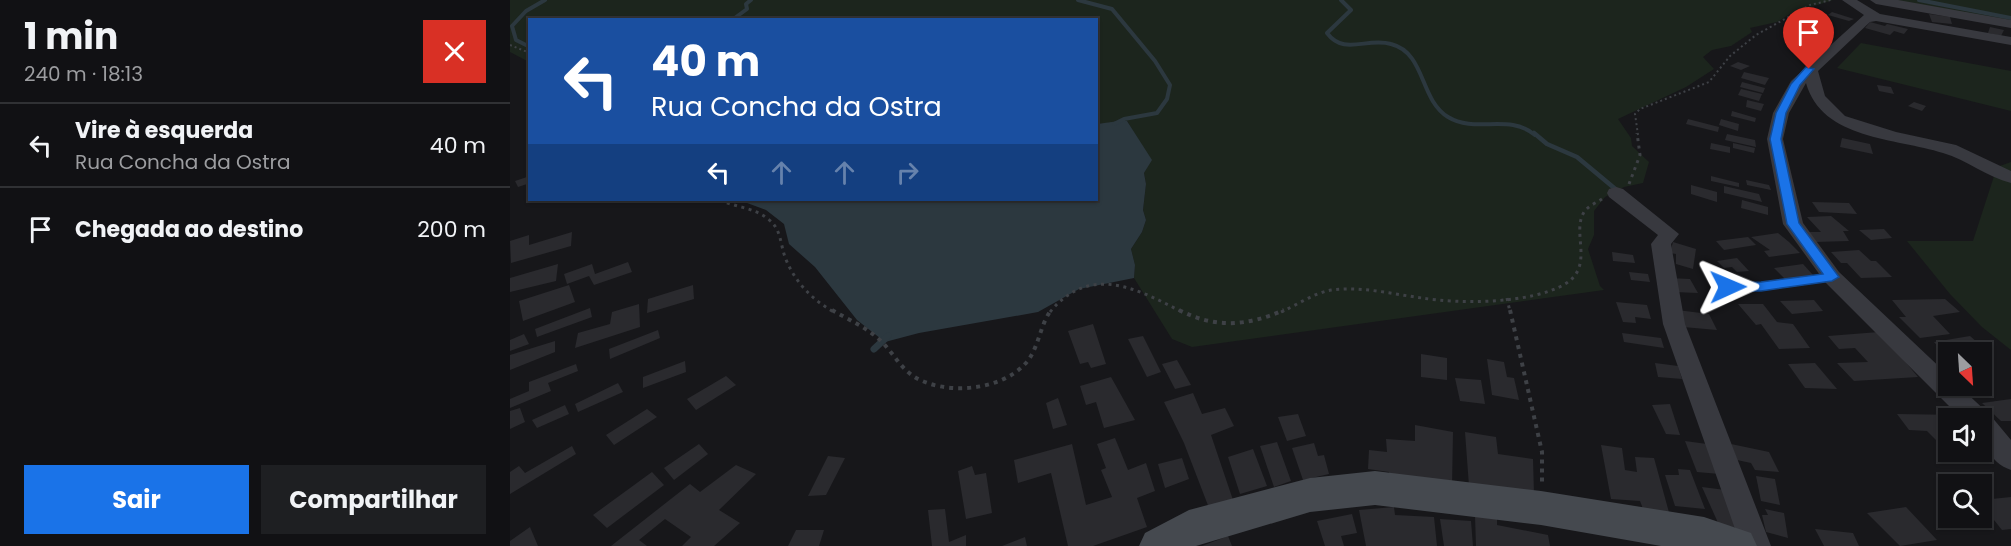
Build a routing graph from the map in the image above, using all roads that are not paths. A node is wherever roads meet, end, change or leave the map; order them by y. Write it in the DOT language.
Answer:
graph roads {
  1 [pos="1848,0"];
  2 [pos="1876,8"];
  3 [pos="2011,24"];
  4 [pos="2011,41"];
  5 [pos="1809,69"];
  6 [pos="2011,178"];
  7 [pos="1616,194"];
  8 [pos="1832,277"];
  9 [pos="1728,287"];
  10 [pos="1967,408"];
  11 [pos="1992,435"];
  12 [pos="2011,459"];
  13 [pos="1160,546"];
  14 [pos="1736,546"];
  15 [pos="1756,546"];
  1 -- 2 [label="street"];
  2 -- 3 [label="street"];
  2 -- 4 [label="street"];
  2 -- 5 [label="street"];
  5 -- 6 [label="street"];
  5 -- 8 [label="street"];
  7 -- 15 [label="street"];
  8 -- 9 [label="lane"];
  8 -- 10 [label="street"];
  11 -- 12 [label="street"];
  13 -- 14 [label="street"];
}
